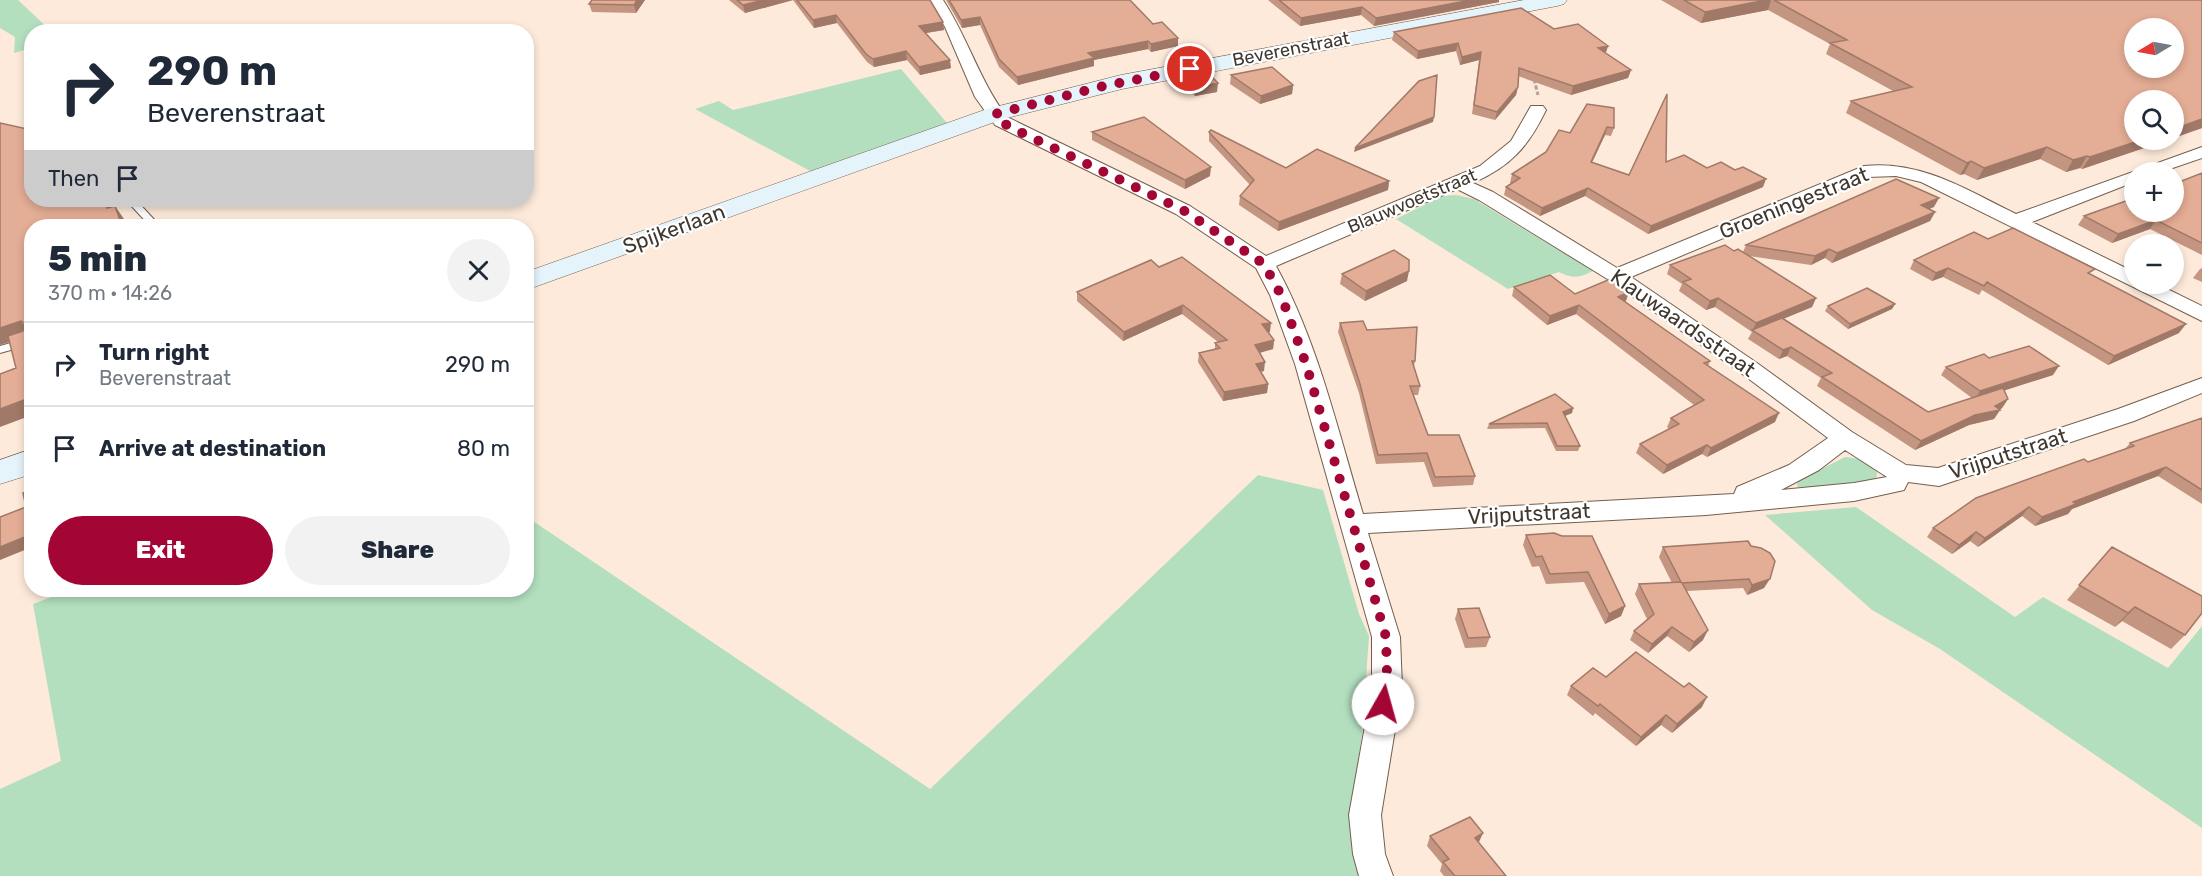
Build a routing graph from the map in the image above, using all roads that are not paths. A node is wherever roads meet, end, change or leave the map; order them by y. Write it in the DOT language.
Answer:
graph roads {
  1 [pos="936,0"];
  2 [pos="1557,0"];
  3 [pos="1537,110"];
  4 [pos="995,114"];
  5 [pos="2202,152"];
  6 [pos="2174,162"];
  7 [pos="822,176"];
  8 [pos="2124,180"];
  9 [pos="1459,183"];
  10 [pos="137,207"];
  11 [pos="149,219"];
  12 [pos="2016,221"];
  13 [pos="1264,264"];
  14 [pos="2124,275"];
  15 [pos="1616,276"];
  16 [pos="534,279"];
  17 [pos="2162,294"];
  18 [pos="2202,314"];
  19 [pos="24,342"];
  20 [pos="0,350"];
  21 [pos="2202,386"];
  22 [pos="1844,438"];
  23 [pos="24,463"];
  24 [pos="0,472"];
  25 [pos="1901,474"];
  26 [pos="1706,506"];
  27 [pos="1352,524"];
  28 [pos="1376,876"];
  1 -- 4 [label="street"];
  2 -- 4 [label="street, Beverenstraat"];
  3 -- 9 [label="street, Blauwvoetstraat"];
  4 -- 7 [label="street, Beverenstraat"];
  4 -- 13 [label="street"];
  5 -- 6 [label="street"];
  7 -- 16 [label="street, Spijkerlaan"];
  8 -- 12 [label="street"];
  9 -- 13 [label="street, Blauwvoetstraat"];
  9 -- 15 [label="street, Klauwaardsstraat"];
  10 -- 11 [label="lane"];
  12 -- 14 [label="street, Groeningestraat"];
  12 -- 15 [label="street, Groeningestraat"];
  13 -- 27 [label="street"];
  15 -- 22 [label="street, Klauwaardsstraat"];
  17 -- 18 [label="street"];
  19 -- 20 [label="lane"];
  21 -- 25 [label="street, Vrijputstraat"];
  22 -- 25 [label="street, Klauwaardsstraat"];
  22 -- 26 [label="street, Vrijputstraat"];
  23 -- 24 [label="street"];
  25 -- 26 [label="street, Vrijputstraat"];
  26 -- 27 [label="street, Vrijputstraat"];
  27 -- 28 [label="street"];
}
